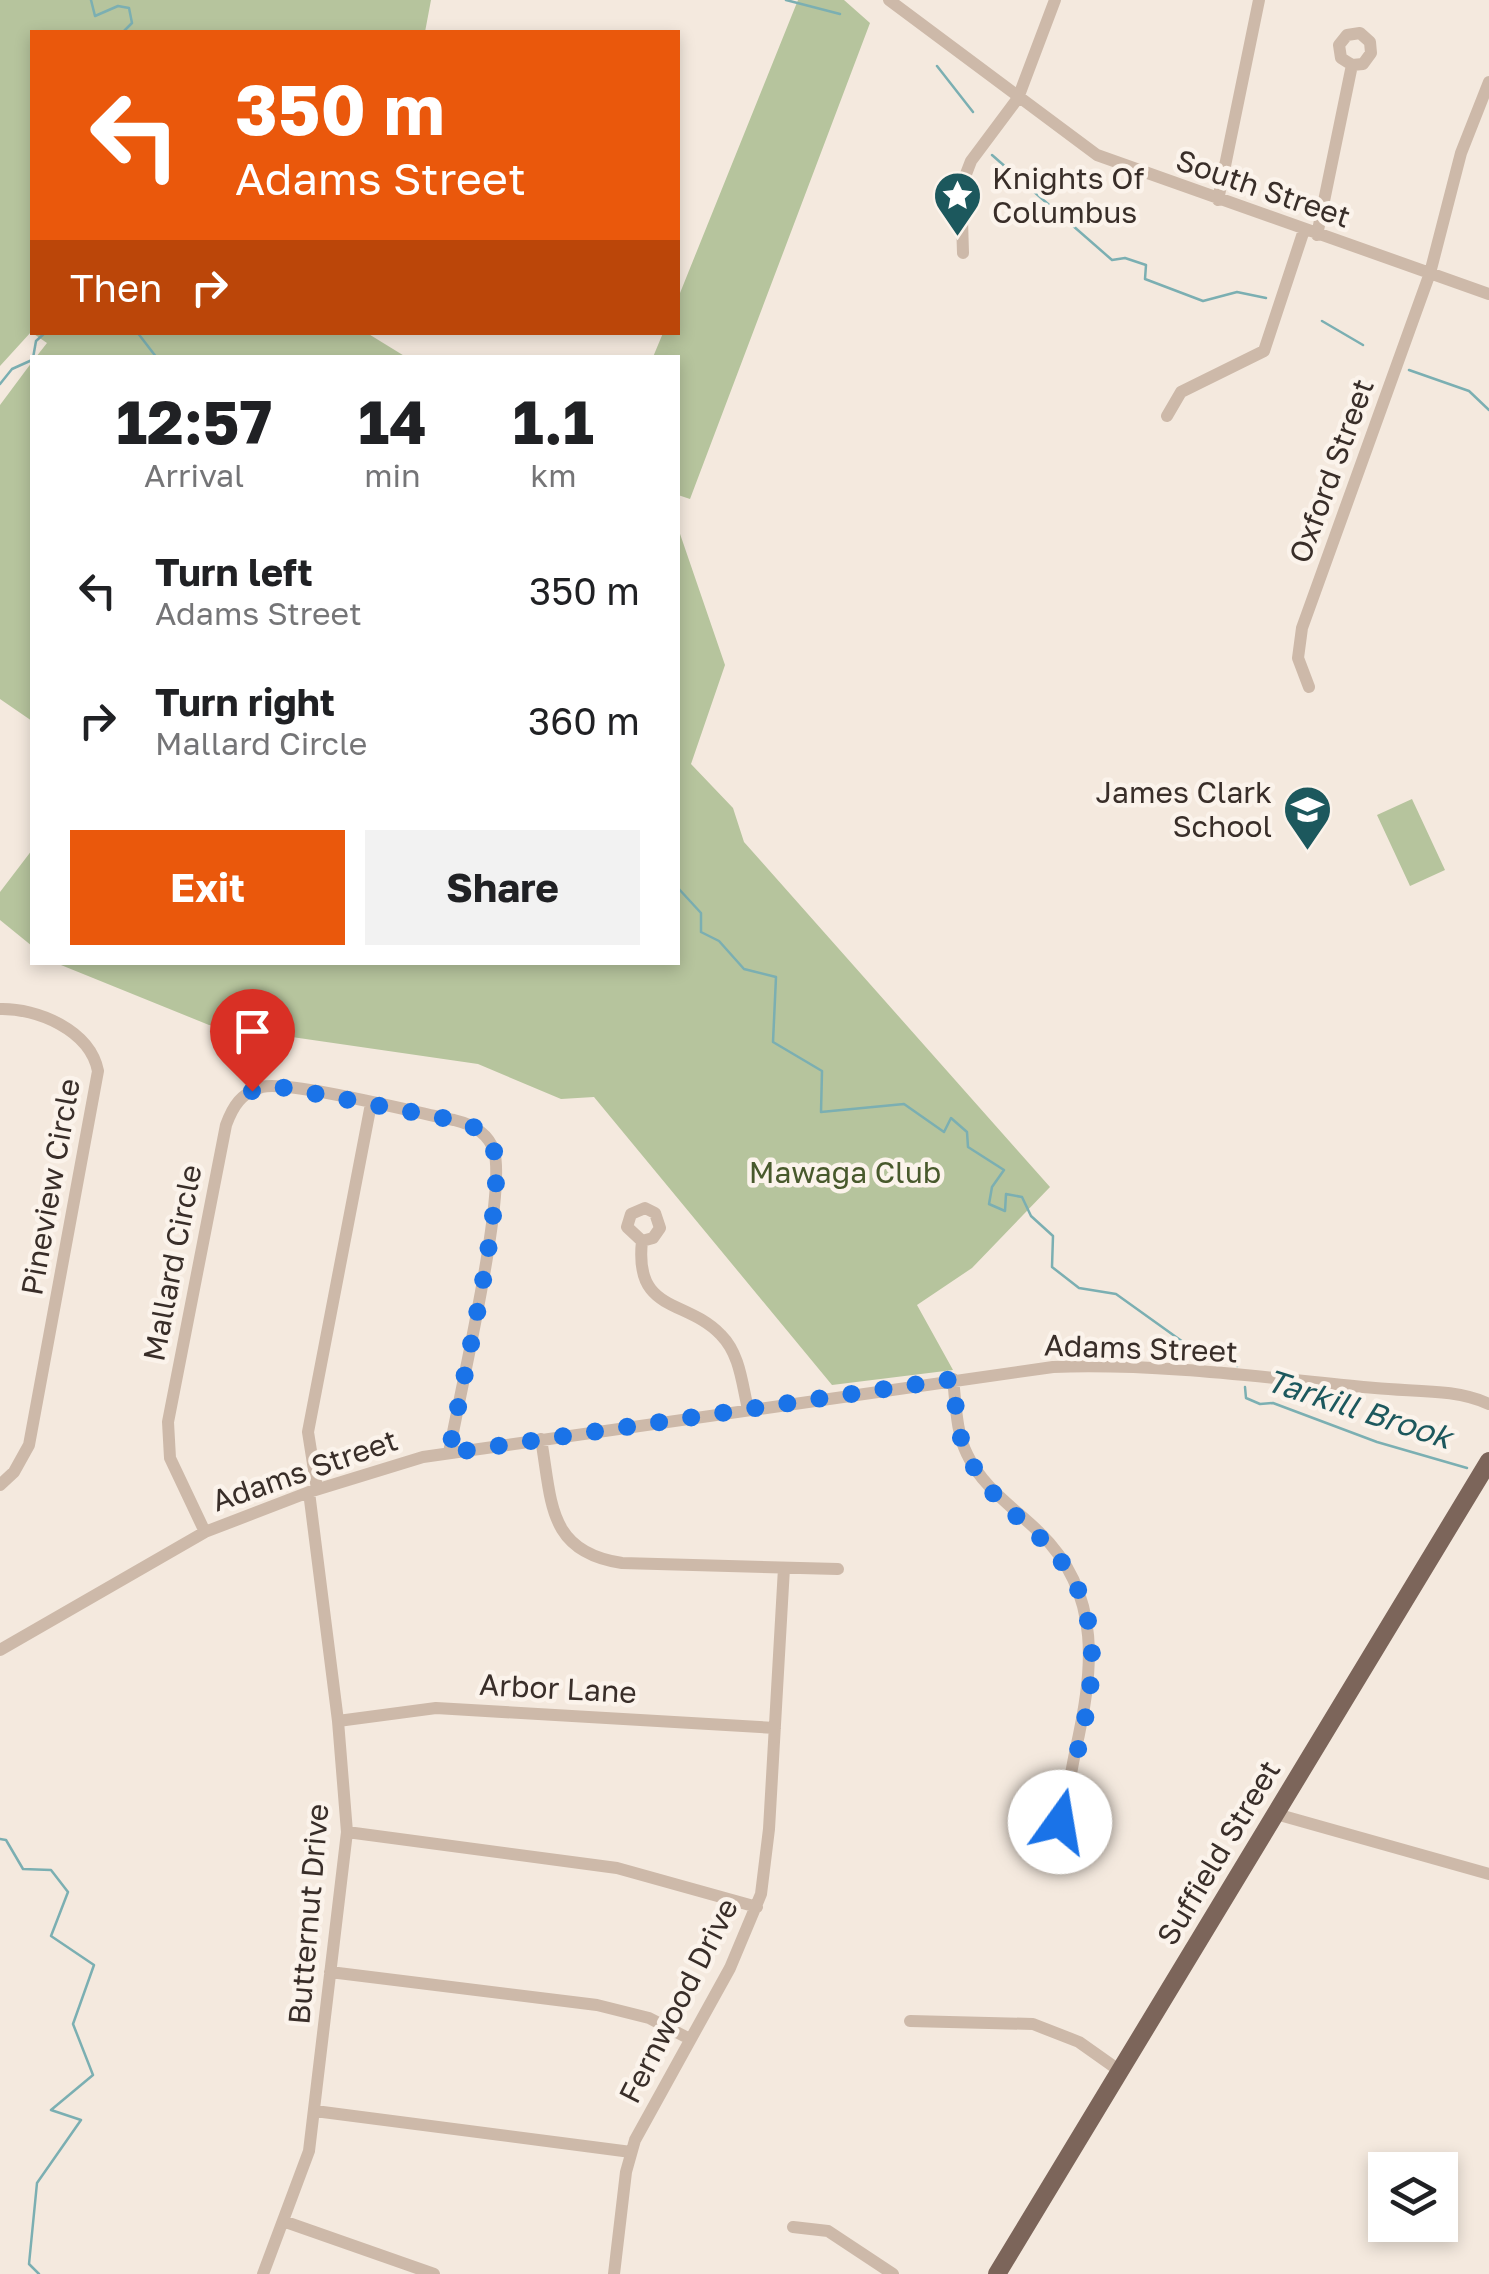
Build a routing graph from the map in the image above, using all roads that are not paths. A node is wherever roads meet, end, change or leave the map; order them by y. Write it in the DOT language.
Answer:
graph roads {
  1 [pos="889,0"];
  2 [pos="1055,0"];
  3 [pos="1259,0"];
  4 [pos="1352,66"];
  5 [pos="1489,82"];
  6 [pos="1018,98"];
  7 [pos="1474,117"];
  8 [pos="1489,122"];
  9 [pos="1218,200"];
  10 [pos="1310,233"];
  11 [pos="963,253"];
  12 [pos="1430,273"];
  13 [pos="1489,294"];
  14 [pos="1167,416"];
  15 [pos="1309,687"];
  16 [pos="0,1008"];
  17 [pos="371,1104"];
  18 [pos="642,1241"];
  19 [pos="953,1379"];
  20 [pos="1489,1404"];
  21 [pos="748,1409"];
  22 [pos="541,1439"];
  23 [pos="449,1453"];
  24 [pos="1489,1461"];
  25 [pos="0,1485"];
  26 [pos="313,1490"];
  27 [pos="205,1532"];
  28 [pos="784,1568"];
  29 [pos="838,1569"];
  30 [pos="0,1650"];
  31 [pos="338,1721"];
  32 [pos="775,1728"];
  33 [pos="1276,1814"];
  34 [pos="347,1832"];
  35 [pos="1041,1842"];
  36 [pos="1489,1874"];
  37 [pos="758,1907"];
  38 [pos="330,1972"];
  39 [pos="910,2021"];
  40 [pos="690,2039"];
  41 [pos="1120,2071"];
  42 [pos="315,2111"];
  43 [pos="631,2152"];
  44 [pos="284,2221"];
  45 [pos="794,2227"];
  46 [pos="263,2274"];
  47 [pos="434,2274"];
  48 [pos="614,2274"];
  49 [pos="893,2274"];
  50 [pos="997,2274"];
  1 -- 6 [label="street, South Street"];
  2 -- 6 [label="street"];
  3 -- 9 [label="street"];
  4 -- 10 [label="street"];
  5 -- 7 [label="street, Oxford Street"];
  6 -- 9 [label="street, South Street"];
  6 -- 11 [label="street"];
  7 -- 8 [label="street"];
  7 -- 12 [label="street, Oxford Street"];
  9 -- 10 [label="street, South Street"];
  10 -- 12 [label="street, South Street"];
  10 -- 14 [label="street"];
  12 -- 13 [label="street, South Street"];
  12 -- 15 [label="street, Oxford Street"];
  16 -- 25 [label="street, Pineview Circle"];
  17 -- 23 [label="street, Mallard Circle"];
  17 -- 26 [label="street, Butternut Drive"];
  17 -- 27 [label="street, Mallard Circle"];
  18 -- 21 [label="street"];
  19 -- 20 [label="street, Adams Street"];
  19 -- 21 [label="street, Adams Street"];
  19 -- 35 [label="street"];
  21 -- 22 [label="street, Adams Street"];
  22 -- 23 [label="street, Adams Street"];
  22 -- 28 [label="street"];
  23 -- 26 [label="street, Adams Street"];
  24 -- 33 [label="main road, Suffield Street"];
  26 -- 27 [label="street, Adams Street"];
  26 -- 31 [label="street, Butternut Drive"];
  27 -- 30 [label="street, Adams Street"];
  28 -- 29 [label="street"];
  28 -- 32 [label="street, Fernwood Drive"];
  31 -- 32 [label="street, Arbor Lane"];
  31 -- 34 [label="street, Butternut Drive"];
  32 -- 37 [label="street, Fernwood Drive"];
  33 -- 36 [label="street"];
  33 -- 41 [label="main road, Suffield Street"];
  34 -- 37 [label="street"];
  34 -- 38 [label="street, Butternut Drive"];
  37 -- 40 [label="street, Fernwood Drive"];
  38 -- 40 [label="street"];
  38 -- 42 [label="street, Butternut Drive"];
  39 -- 41 [label="street"];
  40 -- 43 [label="street, Fernwood Drive"];
  41 -- 50 [label="main road, Suffield Street"];
  42 -- 43 [label="street"];
  42 -- 44 [label="street, Butternut Drive"];
  43 -- 48 [label="street, Fernwood Drive"];
  44 -- 46 [label="street, Butternut Drive"];
  44 -- 47 [label="street"];
  45 -- 49 [label="street"];
}
